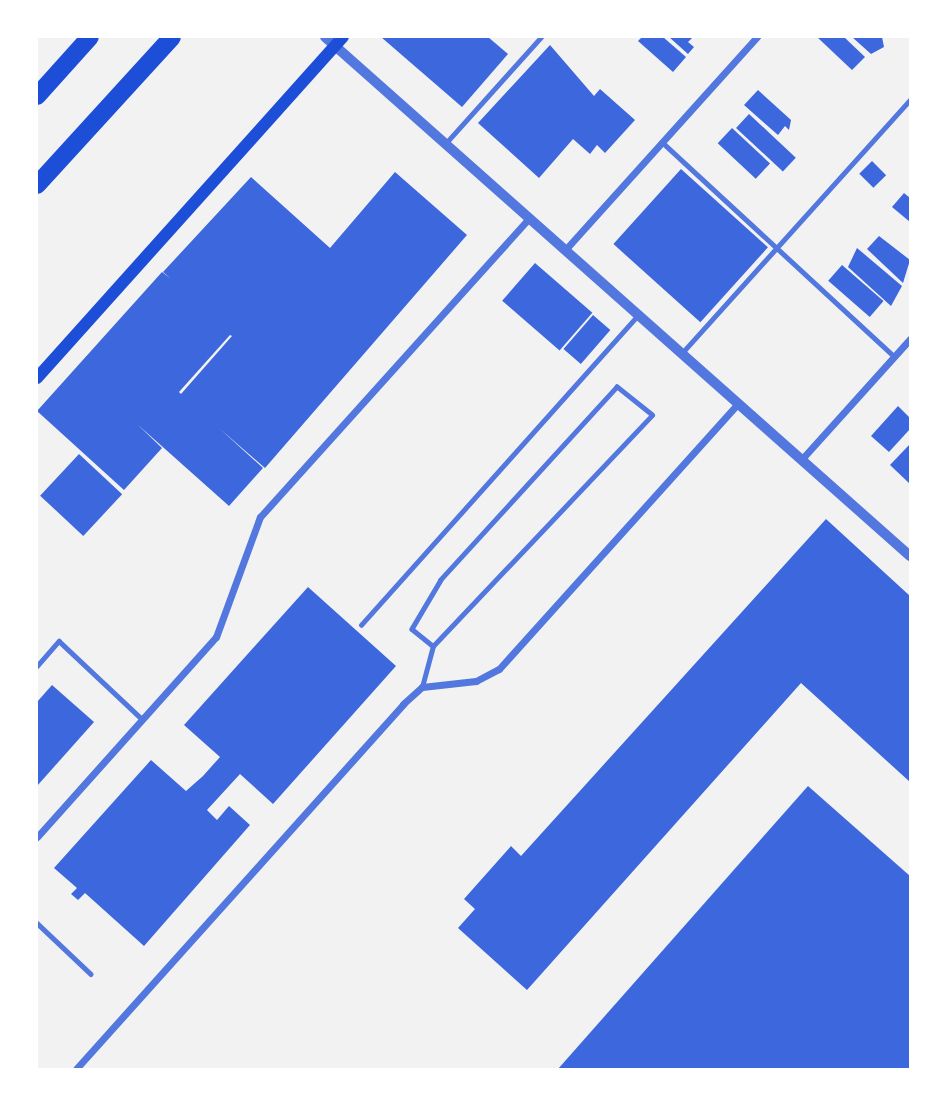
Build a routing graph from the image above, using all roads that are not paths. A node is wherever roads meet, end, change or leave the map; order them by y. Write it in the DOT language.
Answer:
graph roads {
  1 [pos="90,37"];
  2 [pos="172,37"];
  3 [pos="541,37"];
  4 [pos="757,37"];
  5 [pos="334,40"];
  6 [pos="37,96"];
  7 [pos="910,100"];
  8 [pos="662,142"];
  9 [pos="445,144"];
  10 [pos="37,185"];
  11 [pos="529,218"];
  12 [pos="777,248"];
  13 [pos="565,250"];
  14 [pos="638,315"];
  15 [pos="909,342"];
  16 [pos="681,354"];
  17 [pos="895,356"];
  18 [pos="37,378"];
  19 [pos="738,404"];
  20 [pos="801,460"];
  21 [pos="910,556"];
  22 [pos="361,625"];
  23 [pos="433,646"];
  24 [pos="37,666"];
  25 [pos="422,687"];
  26 [pos="143,719"];
  27 [pos="37,837"];
  28 [pos="37,923"];
  29 [pos="91,974"];
  30 [pos="76,1069"];
  1 -- 6 [label="highway"];
  2 -- 10 [label="highway"];
  3 -- 9 [label="lane"];
  4 -- 8 [label="street"];
  5 -- 9 [label="street"];
  5 -- 18 [label="main road"];
  7 -- 12 [label="lane"];
  8 -- 12 [label="lane"];
  8 -- 13 [label="street"];
  9 -- 11 [label="street"];
  11 -- 13 [label="street"];
  11 -- 26 [label="street"];
  12 -- 16 [label="lane"];
  12 -- 17 [label="lane"];
  13 -- 14 [label="street"];
  14 -- 16 [label="street"];
  14 -- 22 [label="lane"];
  15 -- 17 [label="street"];
  16 -- 19 [label="street"];
  17 -- 20 [label="street"];
  19 -- 20 [label="street"];
  19 -- 25 [label="street"];
  20 -- 21 [label="street"];
  23 -- 23 [label="lane"];
  23 -- 25 [label="lane"];
  24 -- 26 [label="lane"];
  25 -- 30 [label="street"];
  26 -- 27 [label="street"];
  28 -- 29 [label="lane"];
}
